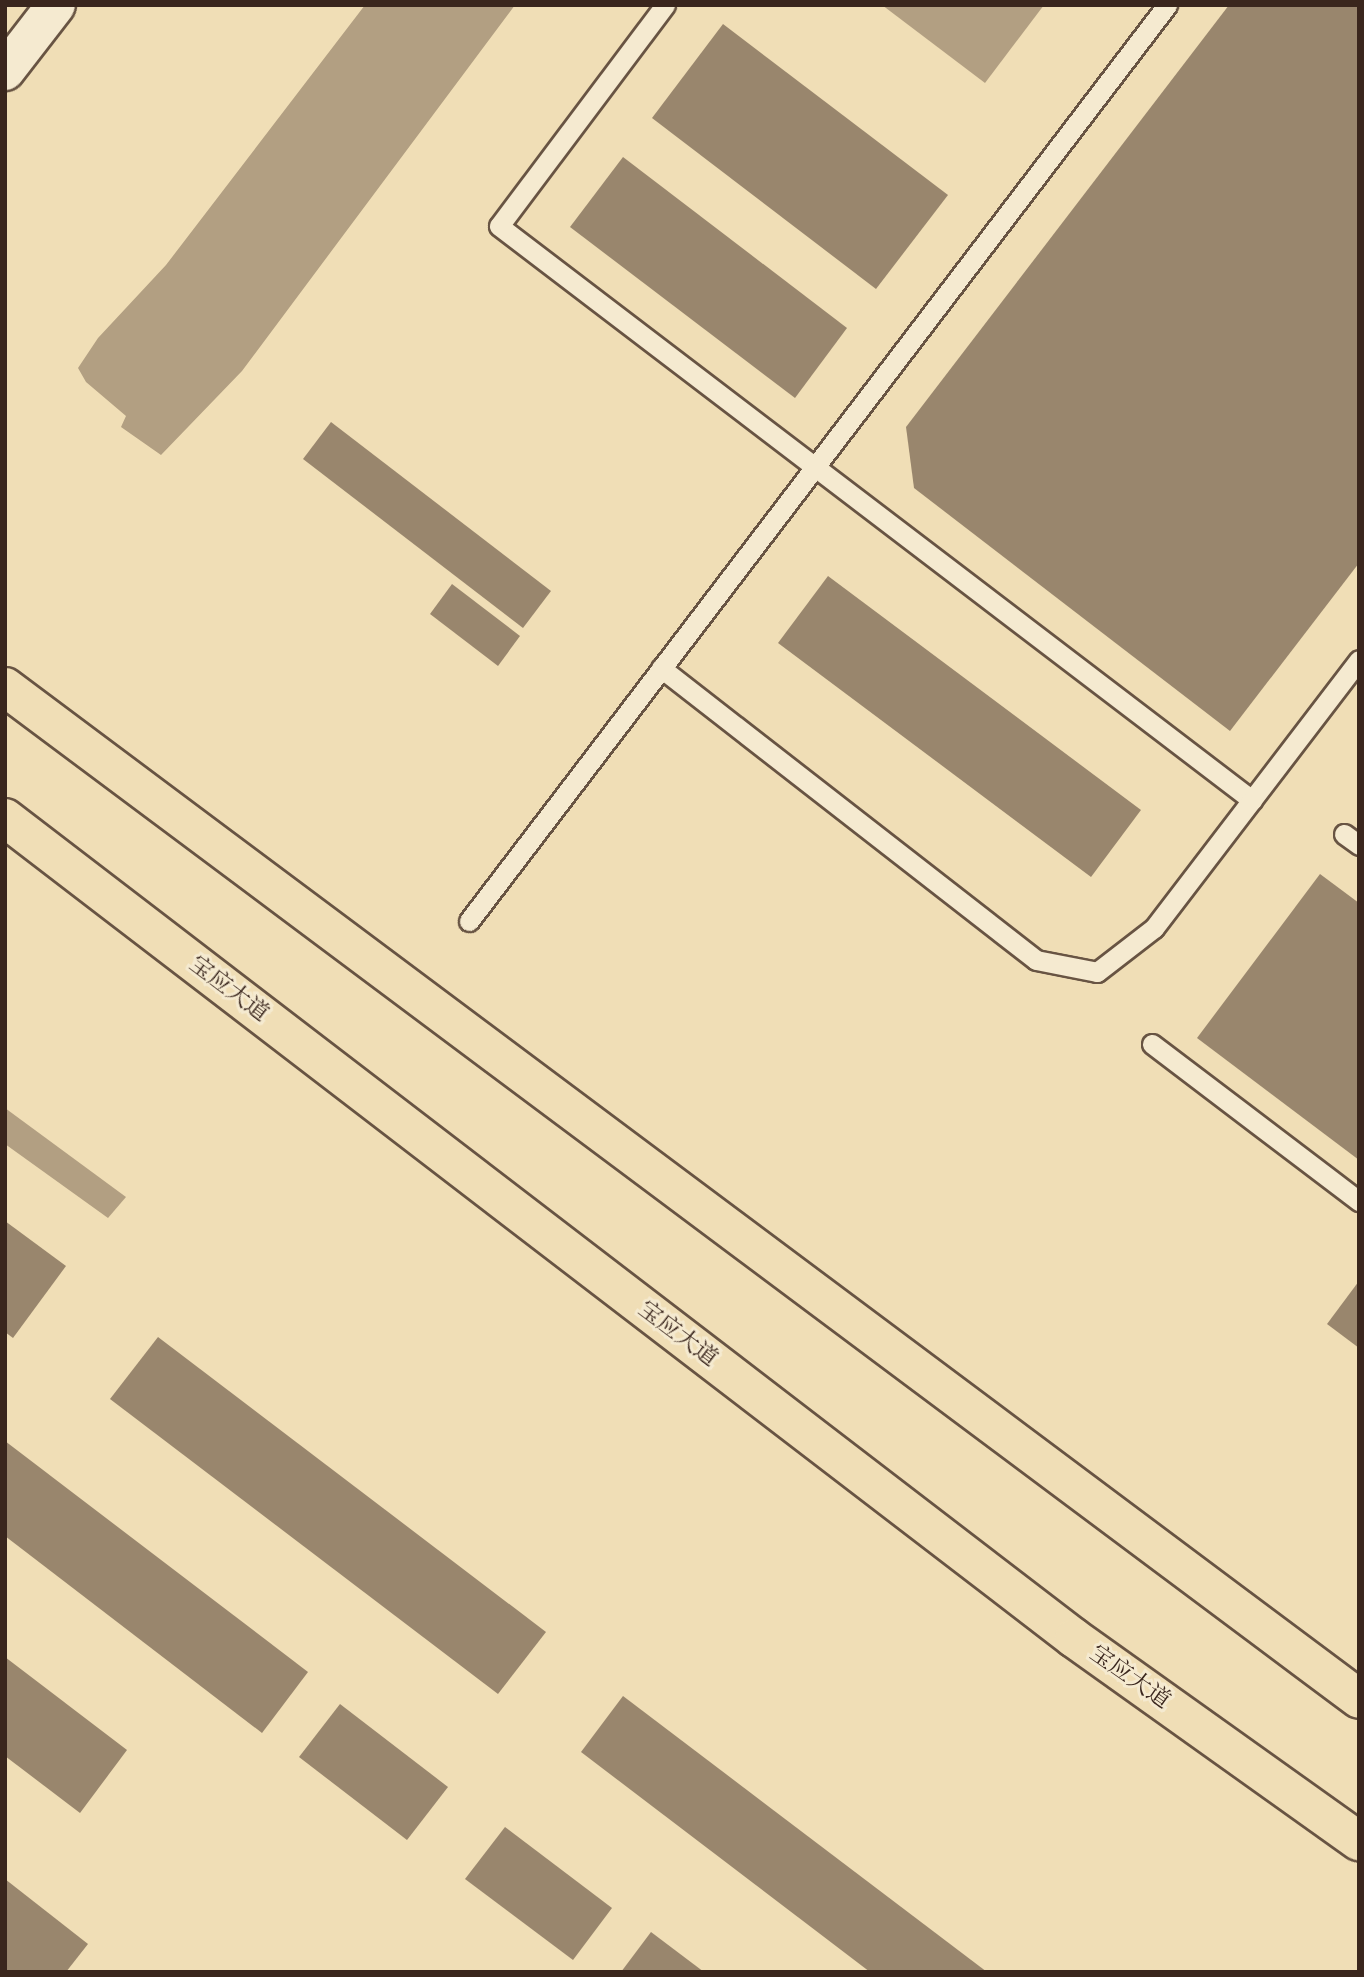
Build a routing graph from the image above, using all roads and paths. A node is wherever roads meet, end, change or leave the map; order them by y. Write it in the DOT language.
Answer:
graph roads {
  1 [pos="56,5"];
  2 [pos="665,5"];
  3 [pos="1167,5"];
  4 [pos="5,71"];
  5 [pos="814,468"];
  6 [pos="1359,660"];
  7 [pos="662,668"];
  8 [pos="5,688"];
  9 [pos="1252,800"];
  10 [pos="5,818"];
  11 [pos="469,921"];
  12 [pos="1152,1044"];
  13 [pos="1359,1201"];
  14 [pos="1359,1699"];
  15 [pos="1359,1841"];
  1 -- 4 [label="main road"];
  2 -- 5 [label="lane"];
  3 -- 5 [label="lane"];
  5 -- 7 [label="lane"];
  5 -- 9 [label="lane"];
  6 -- 9 [label="lane"];
  7 -- 9 [label="lane"];
  7 -- 11 [label="lane"];
  8 -- 14 [label="main road"];
  10 -- 15 [label="main road, 宝应大道"];
  12 -- 13 [label="lane"];
}
